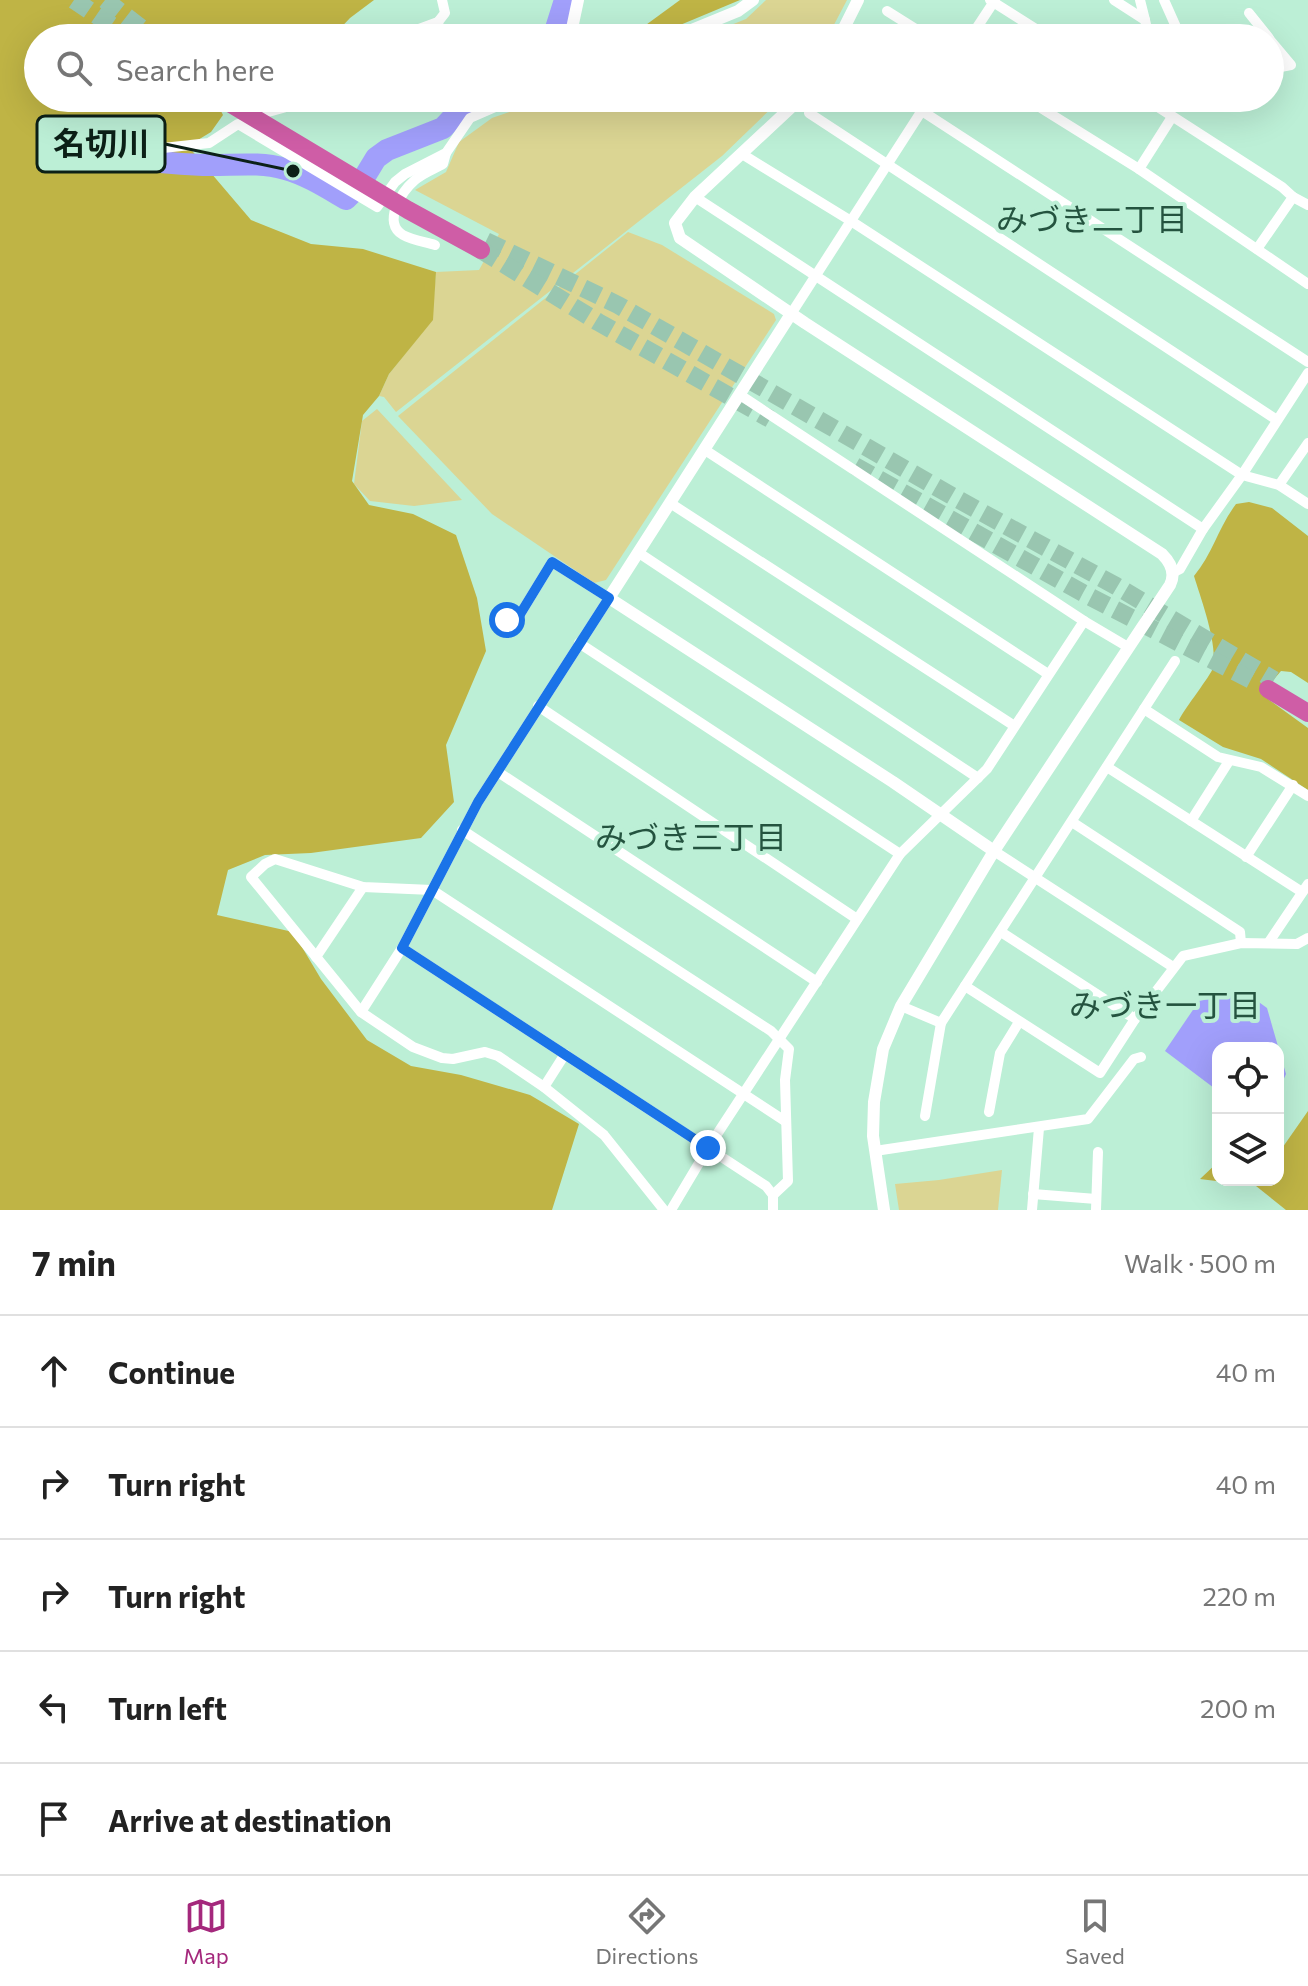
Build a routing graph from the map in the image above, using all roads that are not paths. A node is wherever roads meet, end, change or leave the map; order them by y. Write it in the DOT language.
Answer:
graph roads {
  1 [pos="442,0"];
  2 [pos="578,0"];
  3 [pos="753,0"];
  4 [pos="858,0"];
  5 [pos="1114,0"];
  6 [pos="1140,0"];
  7 [pos="1164,0"];
  8 [pos="993,1"];
  9 [pos="887,11"];
  10 [pos="1249,13"];
  11 [pos="1145,20"];
  12 [pos="438,22"];
  13 [pos="433,24"];
  14 [pos="571,24"];
  15 [pos="706,24"];
  16 [pos="846,24"];
  17 [pos="908,24"];
  18 [pos="979,24"];
  19 [pos="1028,24"];
  20 [pos="1146,24"];
  21 [pos="1175,24"];
  22 [pos="1257,24"];
  23 [pos="246,112"];
  24 [pos="260,112"];
  25 [pos="265,112"];
  26 [pos="484,112"];
  27 [pos="786,112"];
  28 [pos="921,112"];
  29 [pos="924,112"];
  30 [pos="1047,112"];
  31 [pos="1165,112"];
  32 [pos="809,113"];
  33 [pos="1172,117"];
  34 [pos="238,124"];
  35 [pos="446,153"];
  36 [pos="742,154"];
  37 [pos="145,157"];
  38 [pos="886,166"];
  39 [pos="1139,169"];
  40 [pos="695,197"];
  41 [pos="1293,197"];
  42 [pos="1308,205"];
  43 [pos="410,206"];
  44 [pos="851,221"];
  45 [pos="435,245"];
  46 [pos="483,246"];
  47 [pos="1257,249"];
  48 [pos="815,277"];
  49 [pos="1308,284"];
  50 [pos="791,314"];
  51 [pos="1308,362"];
  52 [pos="1308,373"];
  53 [pos="740,395"];
  54 [pos="1277,420"];
  55 [pos="1308,443"];
  56 [pos="705,450"];
  57 [pos="1242,475"];
  58 [pos="1279,485"];
  59 [pos="670,503"];
  60 [pos="1308,504"];
  61 [pos="1203,529"];
  62 [pos="639,553"];
  63 [pos="1172,573"];
  64 [pos="609,598"];
  65 [pos="507,620"];
  66 [pos="1084,621"];
  67 [pos="579,643"];
  68 [pos="1128,647"];
  69 [pos="1175,661"];
  70 [pos="1048,674"];
  71 [pos="1308,700"];
  72 [pos="538,706"];
  73 [pos="1144,709"];
  74 [pos="1308,713"];
  75 [pos="1013,725"];
  76 [pos="1229,761"];
  77 [pos="1107,767"];
  78 [pos="498,772"];
  79 [pos="975,782"];
  80 [pos="1293,785"];
  81 [pos="1308,796"];
  82 [pos="1191,821"];
  83 [pos="1072,822"];
  84 [pos="462,830"];
  85 [pos="903,850"];
  86 [pos="994,851"];
  87 [pos="1246,857"];
  88 [pos="1036,878"];
  89 [pos="363,887"];
  90 [pos="1305,888"];
  91 [pos="432,890"];
  92 [pos="857,919"];
  93 [pos="1001,932"];
  94 [pos="1308,938"];
  95 [pos="1269,942"];
  96 [pos="1241,943"];
  97 [pos="402,948"];
  98 [pos="316,957"];
  99 [pos="1173,967"];
  100 [pos="817,982"];
  101 [pos="965,986"];
  102 [pos="901,1006"];
  103 [pos="361,1012"];
  104 [pos="1135,1019"];
  105 [pos="1019,1022"];
  106 [pos="941,1023"];
  107 [pos="780,1040"];
  108 [pos="565,1054"];
  109 [pos="1141,1057"];
  110 [pos="544,1087"];
  111 [pos="744,1094"];
  112 [pos="989,1112"];
  113 [pos="925,1116"];
  114 [pos="785,1121"];
  115 [pos="1039,1128"];
  116 [pos="708,1148"];
  117 [pos="875,1151"];
  118 [pos="1098,1152"];
  119 [pos="1033,1194"];
  120 [pos="773,1195"];
  121 [pos="1096,1205"];
  122 [pos="664,1210"];
  123 [pos="671,1210"];
  124 [pos="773,1210"];
  125 [pos="884,1210"];
  126 [pos="1032,1210"];
  1 -- 12 [label="street"];
  2 -- 14 [label="street"];
  3 -- 15 [label="street"];
  4 -- 16 [label="street"];
  5 -- 11 [label="street"];
  6 -- 11 [label="street"];
  7 -- 21 [label="street"];
  8 -- 18 [label="street"];
  8 -- 19 [label="street"];
  9 -- 17 [label="street"];
  10 -- 22 [label="street"];
  11 -- 20 [label="street"];
  12 -- 13 [label="street"];
  23 -- 43 [label="highway"];
  24 -- 43 [label="highway"];
  25 -- 34 [label="street"];
  26 -- 35 [label="street"];
  27 -- 36 [label="street"];
  28 -- 38 [label="street"];
  29 -- 51 [label="street"];
  30 -- 39 [label="street"];
  31 -- 33 [label="street"];
  32 -- 38 [label="street"];
  33 -- 39 [label="street"];
  33 -- 41 [label="street"];
  34 -- 35 [label="street"];
  34 -- 37 [label="street"];
  35 -- 45 [label="street"];
  36 -- 40 [label="street"];
  36 -- 44 [label="street"];
  38 -- 44 [label="street"];
  38 -- 54 [label="street"];
  39 -- 47 [label="street"];
  40 -- 48 [label="street"];
  40 -- 50 [label="street"];
  41 -- 42 [label="street"];
  41 -- 47 [label="street"];
  43 -- 46 [label="highway"];
  44 -- 48 [label="street"];
  44 -- 57 [label="street"];
  47 -- 49 [label="street"];
  48 -- 50 [label="street"];
  48 -- 61 [label="street"];
  50 -- 53 [label="street"];
  50 -- 63 [label="street"];
  52 -- 54 [label="street"];
  53 -- 56 [label="street"];
  53 -- 66 [label="street"];
  54 -- 57 [label="street"];
  55 -- 58 [label="street"];
  56 -- 59 [label="street"];
  56 -- 70 [label="street"];
  57 -- 58 [label="street"];
  57 -- 61 [label="street"];
  58 -- 60 [label="street"];
  59 -- 62 [label="street"];
  59 -- 75 [label="street"];
  61 -- 63 [label="street"];
  62 -- 64 [label="street"];
  62 -- 79 [label="street"];
  63 -- 68 [label="street"];
  64 -- 65 [label="street"];
  64 -- 67 [label="street"];
  64 -- 86 [label="street"];
  66 -- 68 [label="street"];
  66 -- 70 [label="street"];
  67 -- 72 [label="street"];
  67 -- 85 [label="street"];
  68 -- 86 [label="street"];
  69 -- 73 [label="street"];
  70 -- 75 [label="street"];
  71 -- 74 [label="highway"];
  72 -- 78 [label="street"];
  72 -- 92 [label="street"];
  73 -- 76 [label="street"];
  73 -- 77 [label="street"];
  75 -- 79 [label="street"];
  76 -- 80 [label="street"];
  76 -- 82 [label="street"];
  77 -- 82 [label="street"];
  77 -- 83 [label="street"];
  78 -- 84 [label="street"];
  78 -- 100 [label="street"];
  79 -- 85 [label="street"];
  80 -- 81 [label="street"];
  80 -- 87 [label="street"];
  82 -- 87 [label="street"];
  83 -- 88 [label="street"];
  83 -- 96 [label="street"];
  84 -- 91 [label="street"];
  84 -- 107 [label="street"];
  85 -- 92 [label="street"];
  86 -- 88 [label="street"];
  86 -- 102 [label="street"];
  87 -- 90 [label="street"];
  88 -- 93 [label="street"];
  88 -- 99 [label="street"];
  89 -- 91 [label="street"];
  89 -- 98 [label="street"];
  89 -- 98 [label="street"];
  90 -- 95 [label="street"];
  91 -- 97 [label="street"];
  91 -- 111 [label="street"];
  92 -- 100 [label="street"];
  93 -- 101 [label="street"];
  93 -- 104 [label="street"];
  94 -- 95 [label="street"];
  95 -- 96 [label="street"];
  96 -- 99 [label="street"];
  97 -- 103 [label="street"];
  97 -- 108 [label="street"];
  98 -- 103 [label="street"];
  99 -- 104 [label="street"];
  100 -- 107 [label="street"];
  101 -- 105 [label="street"];
  101 -- 106 [label="street"];
  102 -- 106 [label="street"];
  102 -- 117 [label="street"];
  103 -- 110 [label="street"];
  104 -- 105 [label="street"];
  105 -- 112 [label="street"];
  106 -- 113 [label="street"];
  107 -- 111 [label="street"];
  107 -- 114 [label="street"];
  108 -- 110 [label="street"];
  108 -- 116 [label="street"];
  109 -- 115 [label="street"];
  110 -- 122 [label="street"];
  111 -- 114 [label="street"];
  111 -- 116 [label="street"];
  114 -- 120 [label="street"];
  115 -- 117 [label="street"];
  115 -- 119 [label="street"];
  116 -- 120 [label="street"];
  116 -- 123 [label="street"];
  117 -- 125 [label="street"];
  118 -- 121 [label="street"];
  119 -- 121 [label="street"];
  119 -- 126 [label="street"];
  120 -- 124 [label="street"];
}
